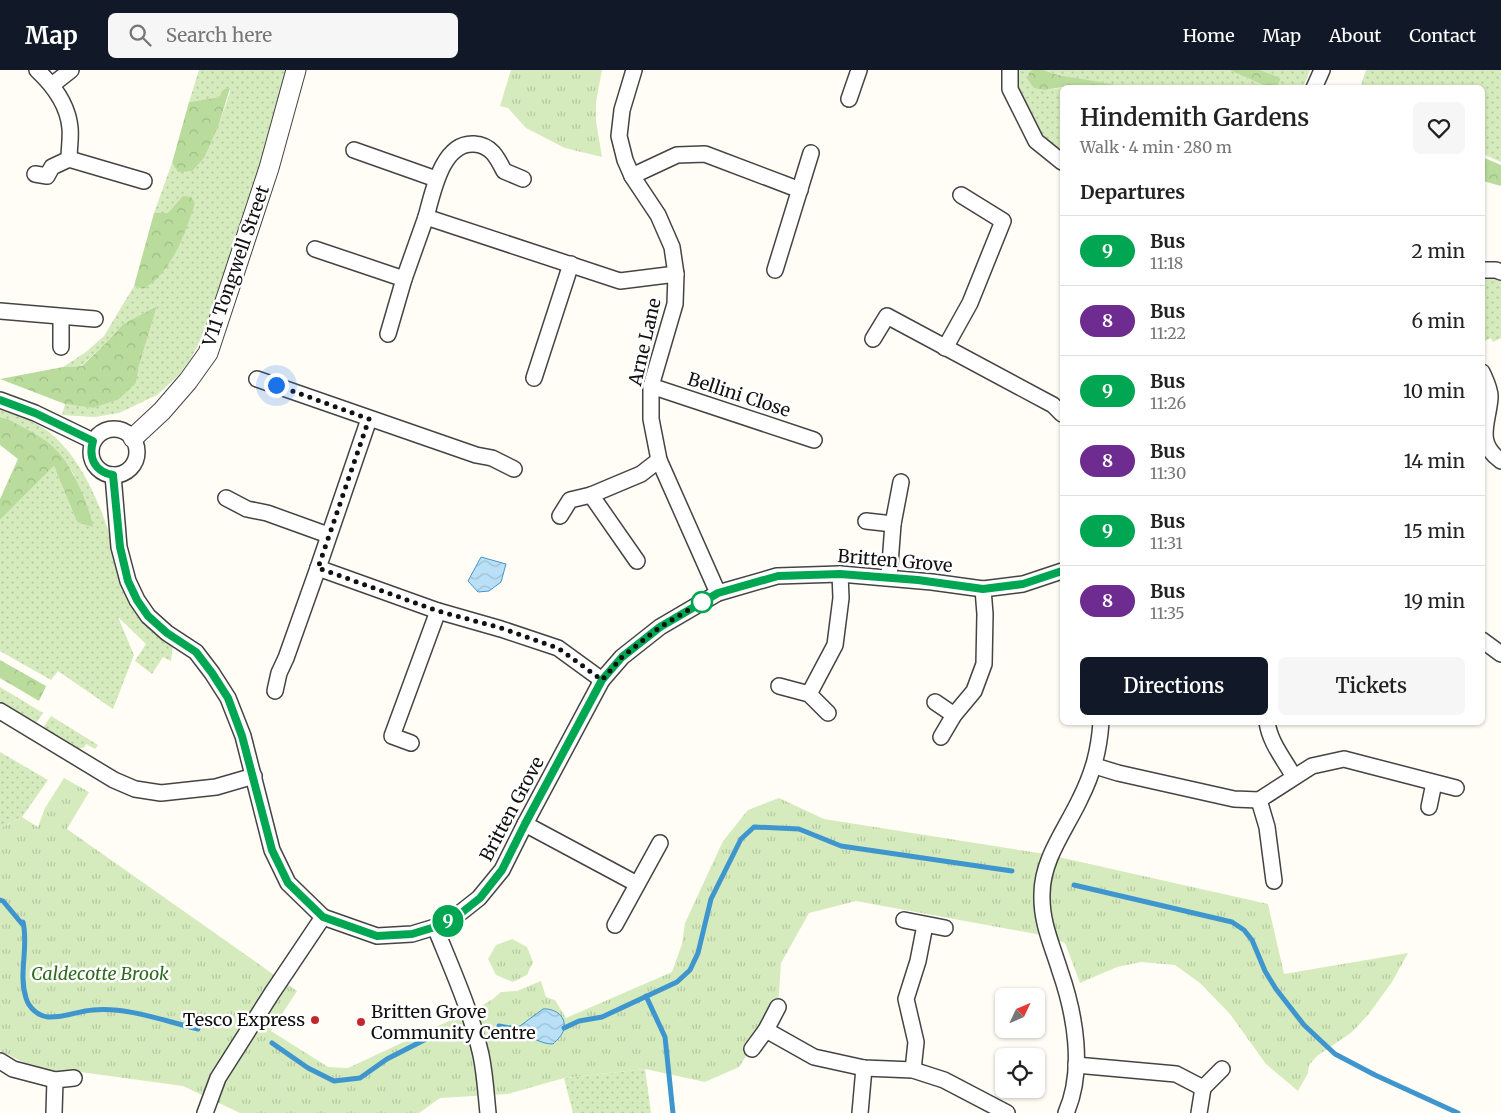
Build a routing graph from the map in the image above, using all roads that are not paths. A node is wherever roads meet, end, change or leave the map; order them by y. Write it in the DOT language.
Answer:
graph roads {
  1 [pos="37,70"];
  2 [pos="71,70"];
  3 [pos="296,70"];
  4 [pos="634,70"];
  5 [pos="859,70"];
  6 [pos="1010,70"];
  7 [pos="1322,70"];
  8 [pos="52,84"];
  9 [pos="1315,85"];
  10 [pos="849,99"];
  11 [pos="354,150"];
  12 [pos="811,153"];
  13 [pos="68,159"];
  14 [pos="1060,160"];
  15 [pos="35,174"];
  16 [pos="632,176"];
  17 [pos="436,179"];
  18 [pos="523,179"];
  19 [pos="144,181"];
  20 [pos="800,190"];
  21 [pos="961,195"];
  22 [pos="426,216"];
  23 [pos="315,249"];
  24 [pos="571,264"];
  25 [pos="776,270"];
  26 [pos="1485,270"];
  27 [pos="1501,272"];
  28 [pos="676,274"];
  29 [pos="404,279"];
  30 [pos="0,311"];
  31 [pos="61,317"];
  32 [pos="95,319"];
  33 [pos="388,334"];
  34 [pos="873,339"];
  35 [pos="61,347"];
  36 [pos="945,348"];
  37 [pos="257,378"];
  38 [pos="534,378"];
  39 [pos="1485,380"];
  40 [pos="651,386"];
  41 [pos="0,400"];
  42 [pos="1060,412"];
  43 [pos="369,419"];
  44 [pos="1485,428"];
  45 [pos="1485,437"];
  46 [pos="132,438"];
  47 [pos="814,440"];
  48 [pos="93,441"];
  49 [pos="1492,459"];
  50 [pos="659,460"];
  51 [pos="514,469"];
  52 [pos="113,475"];
  53 [pos="901,482"];
  54 [pos="591,495"];
  55 [pos="226,498"];
  56 [pos="560,516"];
  57 [pos="866,521"];
  58 [pos="894,524"];
  59 [pos="328,535"];
  60 [pos="637,561"];
  61 [pos="318,568"];
  62 [pos="840,574"];
  63 [pos="1060,575"];
  64 [pos="889,577"];
  65 [pos="983,589"];
  66 [pos="718,593"];
  67 [pos="438,611"];
  68 [pos="1485,642"];
  69 [pos="1501,654"];
  70 [pos="602,680"];
  71 [pos="779,686"];
  72 [pos="275,691"];
  73 [pos="808,694"];
  74 [pos="935,702"];
  75 [pos="0,711"];
  76 [pos="828,713"];
  77 [pos="954,715"];
  78 [pos="1101,725"];
  79 [pos="1267,725"];
  80 [pos="941,737"];
  81 [pos="411,744"];
  82 [pos="1095,766"];
  83 [pos="254,776"];
  84 [pos="1294,777"];
  85 [pos="1434,783"];
  86 [pos="1456,788"];
  87 [pos="1259,800"];
  88 [pos="1429,807"];
  89 [pos="525,824"];
  90 [pos="660,843"];
  91 [pos="1274,881"];
  92 [pos="638,884"];
  93 [pos="323,917"];
  94 [pos="904,920"];
  95 [pos="615,925"];
  96 [pos="925,925"];
  97 [pos="435,927"];
  98 [pos="945,928"];
  99 [pos="778,1007"];
  100 [pos="766,1030"];
  101 [pos="752,1049"];
  102 [pos="0,1061"];
  103 [pos="1076,1065"];
  104 [pos="864,1068"];
  105 [pos="1222,1069"];
  106 [pos="913,1070"];
  107 [pos="74,1078"];
  108 [pos="55,1080"];
  109 [pos="1203,1088"];
  110 [pos="54,1113"];
  111 [pos="205,1113"];
  112 [pos="488,1113"];
  113 [pos="860,1113"];
  114 [pos="1007,1113"];
  115 [pos="1066,1113"];
  116 [pos="1199,1113"];
  1 -- 8 [label="street"];
  2 -- 8 [label="street"];
  3 -- 46 [label="street, V11 Tongwell Street"];
  4 -- 16 [label="street, Arne Lane"];
  5 -- 10 [label="street"];
  6 -- 14 [label="street"];
  7 -- 9 [label="street"];
  8 -- 13 [label="street"];
  11 -- 17 [label="street"];
  12 -- 20 [label="street"];
  13 -- 15 [label="street"];
  13 -- 19 [label="street"];
  16 -- 20 [label="street"];
  16 -- 28 [label="street, Arne Lane"];
  17 -- 18 [label="street"];
  17 -- 22 [label="street"];
  20 -- 25 [label="street"];
  21 -- 36 [label="street"];
  22 -- 24 [label="street"];
  22 -- 29 [label="street"];
  23 -- 29 [label="street"];
  24 -- 28 [label="street"];
  24 -- 38 [label="street"];
  26 -- 27 [label="street"];
  28 -- 40 [label="street, Arne Lane"];
  29 -- 33 [label="street"];
  30 -- 31 [label="street"];
  31 -- 32 [label="street"];
  31 -- 35 [label="street"];
  34 -- 36 [label="street"];
  36 -- 42 [label="street"];
  37 -- 43 [label="street"];
  39 -- 44 [label="street"];
  40 -- 47 [label="street, Bellini Close"];
  40 -- 50 [label="street, Arne Lane"];
  41 -- 48 [label="street"];
  43 -- 51 [label="street"];
  43 -- 59 [label="street"];
  45 -- 49 [label="street"];
  46 -- 48 [label="street"];
  46 -- 52 [label="street"];
  48 -- 52 [label="street"];
  50 -- 54 [label="street"];
  50 -- 66 [label="street, Arne Lane"];
  52 -- 83 [label="street, Britten Grove"];
  53 -- 58 [label="street"];
  54 -- 56 [label="street"];
  54 -- 60 [label="street"];
  55 -- 59 [label="street"];
  57 -- 58 [label="street"];
  58 -- 64 [label="street"];
  59 -- 61 [label="street"];
  61 -- 67 [label="street"];
  61 -- 72 [label="street"];
  62 -- 64 [label="street, Britten Grove"];
  62 -- 66 [label="street, Britten Grove"];
  62 -- 73 [label="street"];
  63 -- 65 [label="street, Britten Grove"];
  64 -- 65 [label="street, Britten Grove"];
  65 -- 77 [label="street"];
  66 -- 70 [label="street, Britten Grove"];
  67 -- 70 [label="street"];
  67 -- 81 [label="street"];
  68 -- 69 [label="street"];
  70 -- 89 [label="street, Britten Grove"];
  71 -- 73 [label="street"];
  73 -- 76 [label="street"];
  74 -- 77 [label="street"];
  75 -- 83 [label="street"];
  77 -- 80 [label="street"];
  78 -- 82 [label="street"];
  79 -- 84 [label="street"];
  82 -- 87 [label="street"];
  82 -- 103 [label="street"];
  83 -- 93 [label="street, Britten Grove"];
  84 -- 85 [label="street"];
  84 -- 87 [label="street"];
  85 -- 86 [label="street"];
  85 -- 88 [label="street"];
  87 -- 91 [label="street"];
  89 -- 92 [label="street"];
  89 -- 97 [label="street, Britten Grove"];
  90 -- 92 [label="street"];
  92 -- 95 [label="street"];
  93 -- 97 [label="street, Britten Grove"];
  93 -- 111 [label="street"];
  94 -- 96 [label="street"];
  96 -- 98 [label="street"];
  96 -- 106 [label="street"];
  97 -- 112 [label="street"];
  99 -- 100 [label="street"];
  100 -- 101 [label="street"];
  100 -- 104 [label="street"];
  102 -- 108 [label="street"];
  103 -- 109 [label="street"];
  103 -- 115 [label="street"];
  104 -- 106 [label="street"];
  104 -- 113 [label="street"];
  105 -- 109 [label="street"];
  106 -- 114 [label="street"];
  107 -- 108 [label="street"];
  108 -- 110 [label="street"];
  109 -- 116 [label="street"];
}
